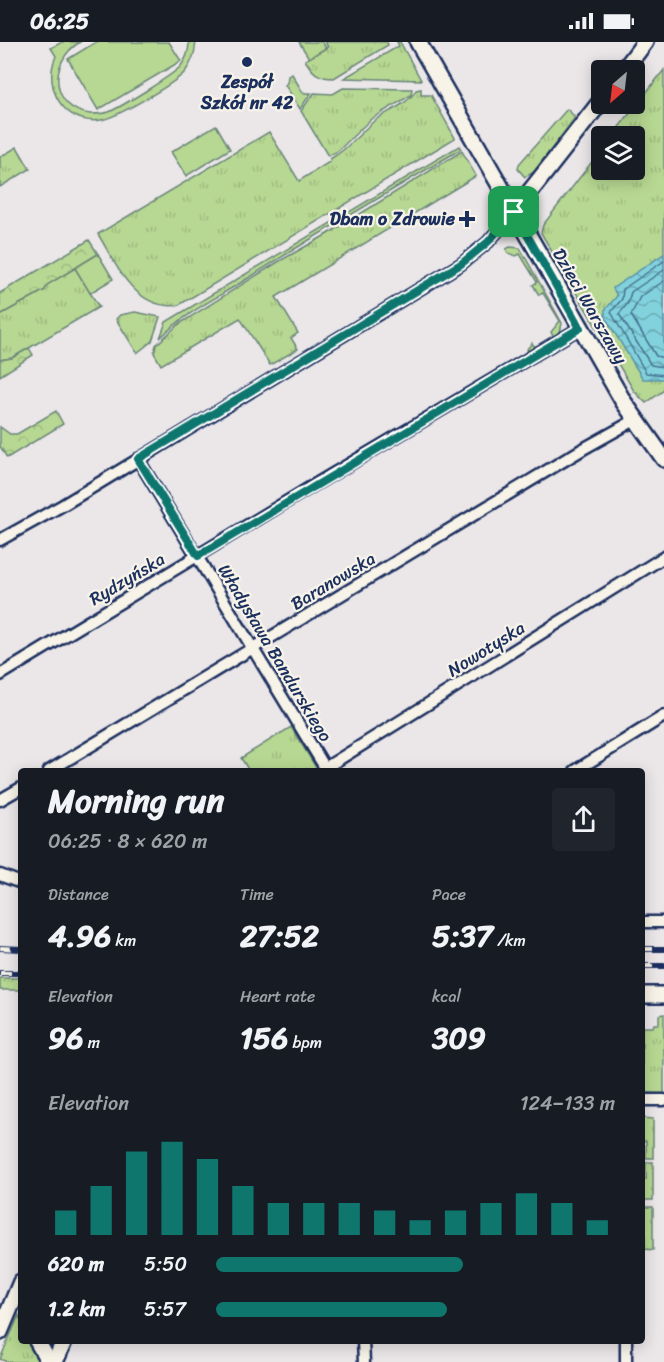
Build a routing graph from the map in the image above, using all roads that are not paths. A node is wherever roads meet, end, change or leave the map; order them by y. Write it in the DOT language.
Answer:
graph roads {
  1 [pos="418,42"];
  2 [pos="645,42"];
  3 [pos="632,60"];
  4 [pos="591,114"];
  5 [pos="514,212"];
  6 [pos="580,328"];
  7 [pos="635,420"];
  8 [pos="138,459"];
  9 [pos="664,459"];
  10 [pos="0,540"];
  11 [pos="198,556"];
  12 [pos="664,557"];
  13 [pos="252,649"];
  14 [pos="0,675"];
  15 [pos="664,716"];
  16 [pos="54,768"];
  17 [pos="325,768"];
  18 [pos="328,768"];
  19 [pos="580,768"];
  20 [pos="18,790"];
  21 [pos="0,800"];
  22 [pos="0,874"];
  23 [pos="18,882"];
  24 [pos="664,921"];
  25 [pos="645,922"];
  26 [pos="645,995"];
  27 [pos="664,995"];
  28 [pos="645,1100"];
  29 [pos="664,1100"];
  30 [pos="18,1289"];
  31 [pos="2,1325"];
  32 [pos="39,1344"];
  33 [pos="63,1344"];
  34 [pos="69,1344"];
  35 [pos="363,1344"];
  36 [pos="626,1344"];
  37 [pos="49,1362"];
  38 [pos="56,1362"];
  39 [pos="69,1362"];
  40 [pos="364,1362"];
  41 [pos="626,1362"];
  1 -- 5 [label="street, Dzieci Warszawy"];
  2 -- 3 [label="street"];
  4 -- 5 [label="street"];
  5 -- 6 [label="street, Dzieci Warszawy"];
  5 -- 8 [label="street"];
  6 -- 7 [label="street, Dzieci Warszawy"];
  6 -- 11 [label="street, Rydzyńska"];
  7 -- 9 [label="street, Dzieci Warszawy"];
  7 -- 13 [label="street, Baranowska"];
  8 -- 10 [label="street"];
  8 -- 11 [label="street, Władysława Bandurskiego"];
  11 -- 13 [label="street, Władysława Bandurskiego"];
  11 -- 14 [label="street, Rydzyńska"];
  12 -- 18 [label="street, Nowotyska"];
  13 -- 16 [label="street, Baranowska"];
  13 -- 17 [label="street, Władysława Bandurskiego"];
  15 -- 19 [label="street"];
  20 -- 21 [label="street"];
  22 -- 23 [label="street"];
  24 -- 25 [label="street"];
  26 -- 27 [label="street"];
  28 -- 29 [label="street"];
  30 -- 31 [label="street"];
  32 -- 37 [label="street"];
  33 -- 38 [label="street"];
  34 -- 39 [label="street"];
  35 -- 40 [label="street"];
  36 -- 41 [label="street"];
}
